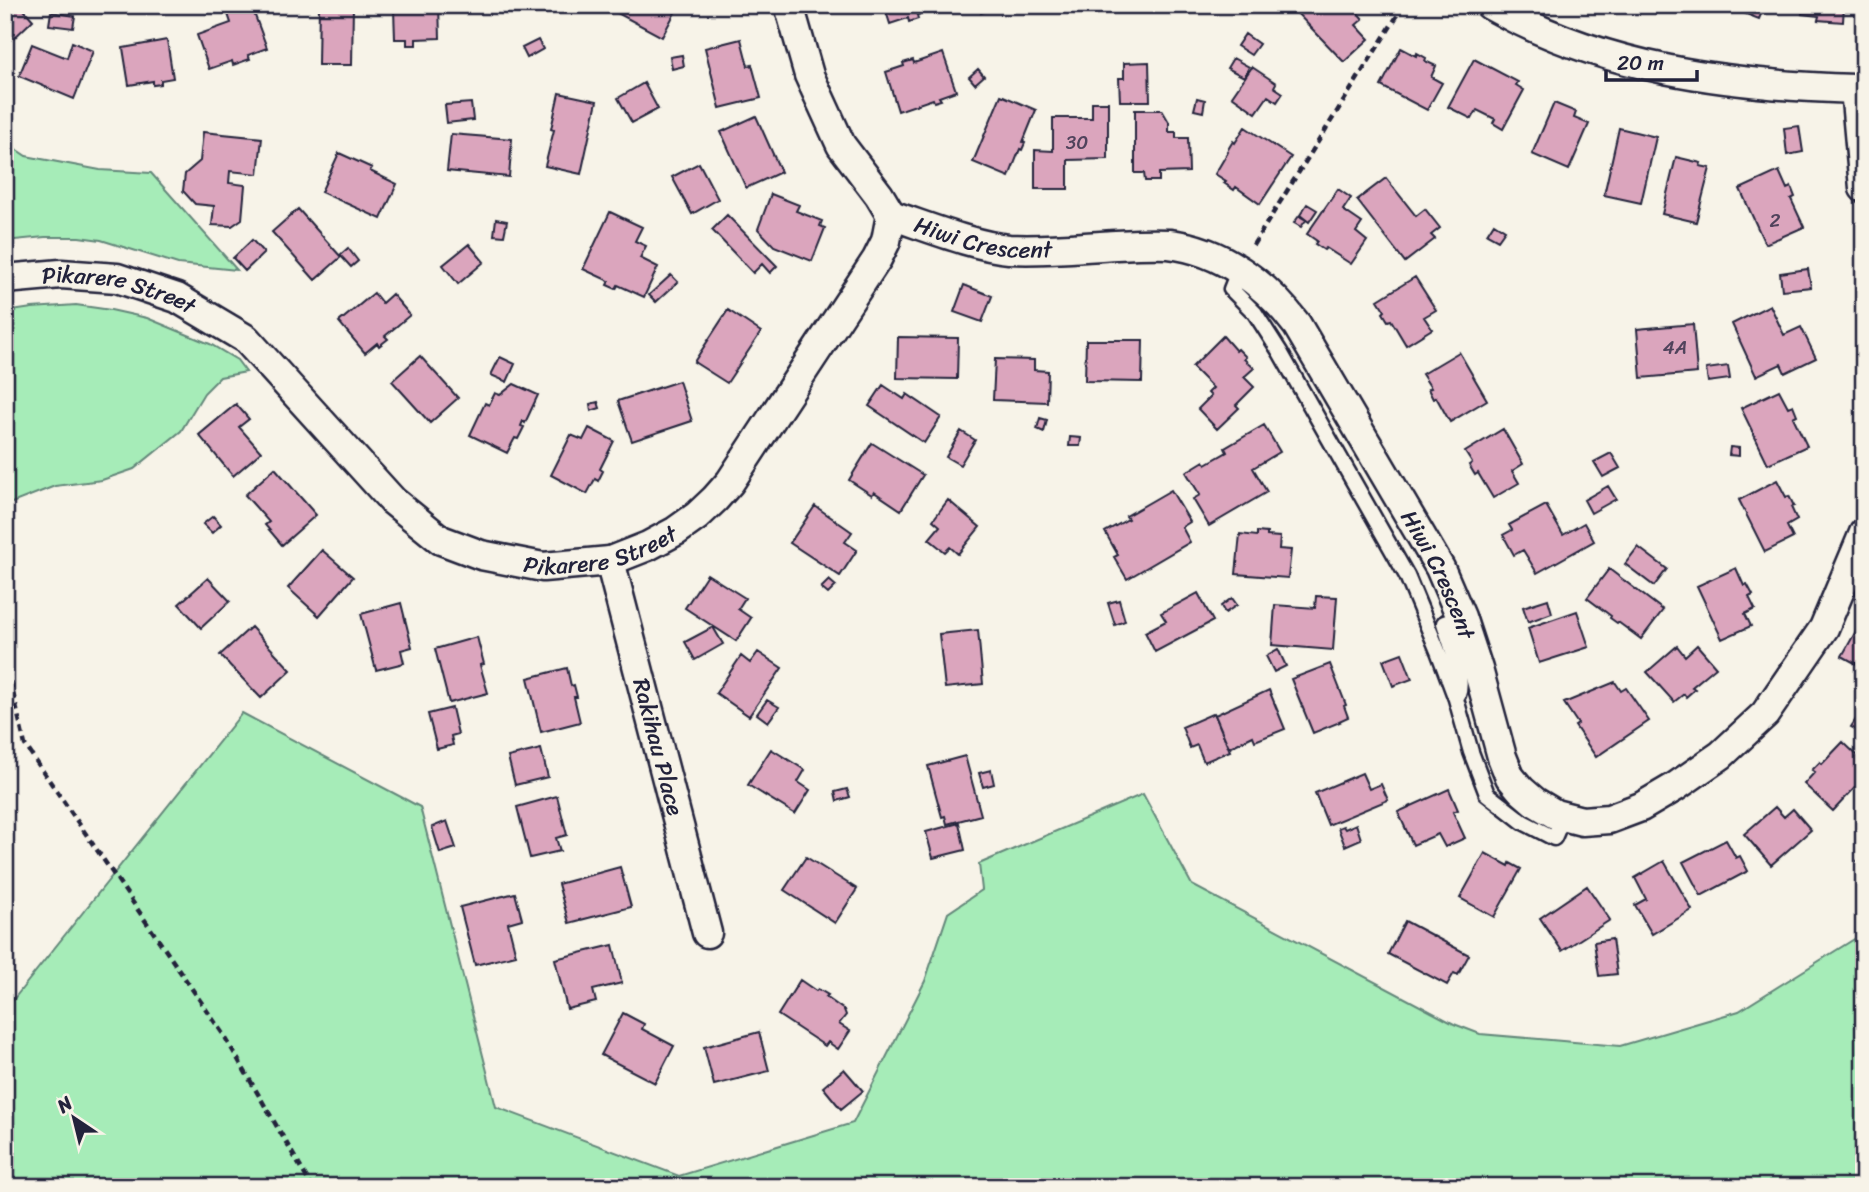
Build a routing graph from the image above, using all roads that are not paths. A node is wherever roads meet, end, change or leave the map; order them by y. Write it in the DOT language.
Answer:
graph roads {
  1 [pos="789,5"];
  2 [pos="1490,5"];
  3 [pos="1859,89"];
  4 [pos="1864,188"];
  5 [pos="891,215"];
  6 [pos="1239,269"];
  7 [pos="5,279"];
  8 [pos="1864,533"];
  9 [pos="610,561"];
  10 [pos="1461,617"];
  11 [pos="1456,699"];
  12 [pos="1563,817"];
  13 [pos="707,933"];
  1 -- 5 [label="street"];
  2 -- 3 [label="street"];
  3 -- 4 [label="street"];
  5 -- 6 [label="street, Hiwi Crescent"];
  5 -- 9 [label="street, Pikarere Street"];
  6 -- 10 [label="street, Hiwi Crescent"];
  6 -- 11 [label="lane"];
  7 -- 9 [label="street, Pikarere Street"];
  8 -- 12 [label="street, Hiwi Crescent"];
  9 -- 13 [label="street, Rakihau Place"];
  10 -- 11 [label="lane"];
  10 -- 12 [label="street, Hiwi Crescent"];
  11 -- 12 [label="lane"];
}
